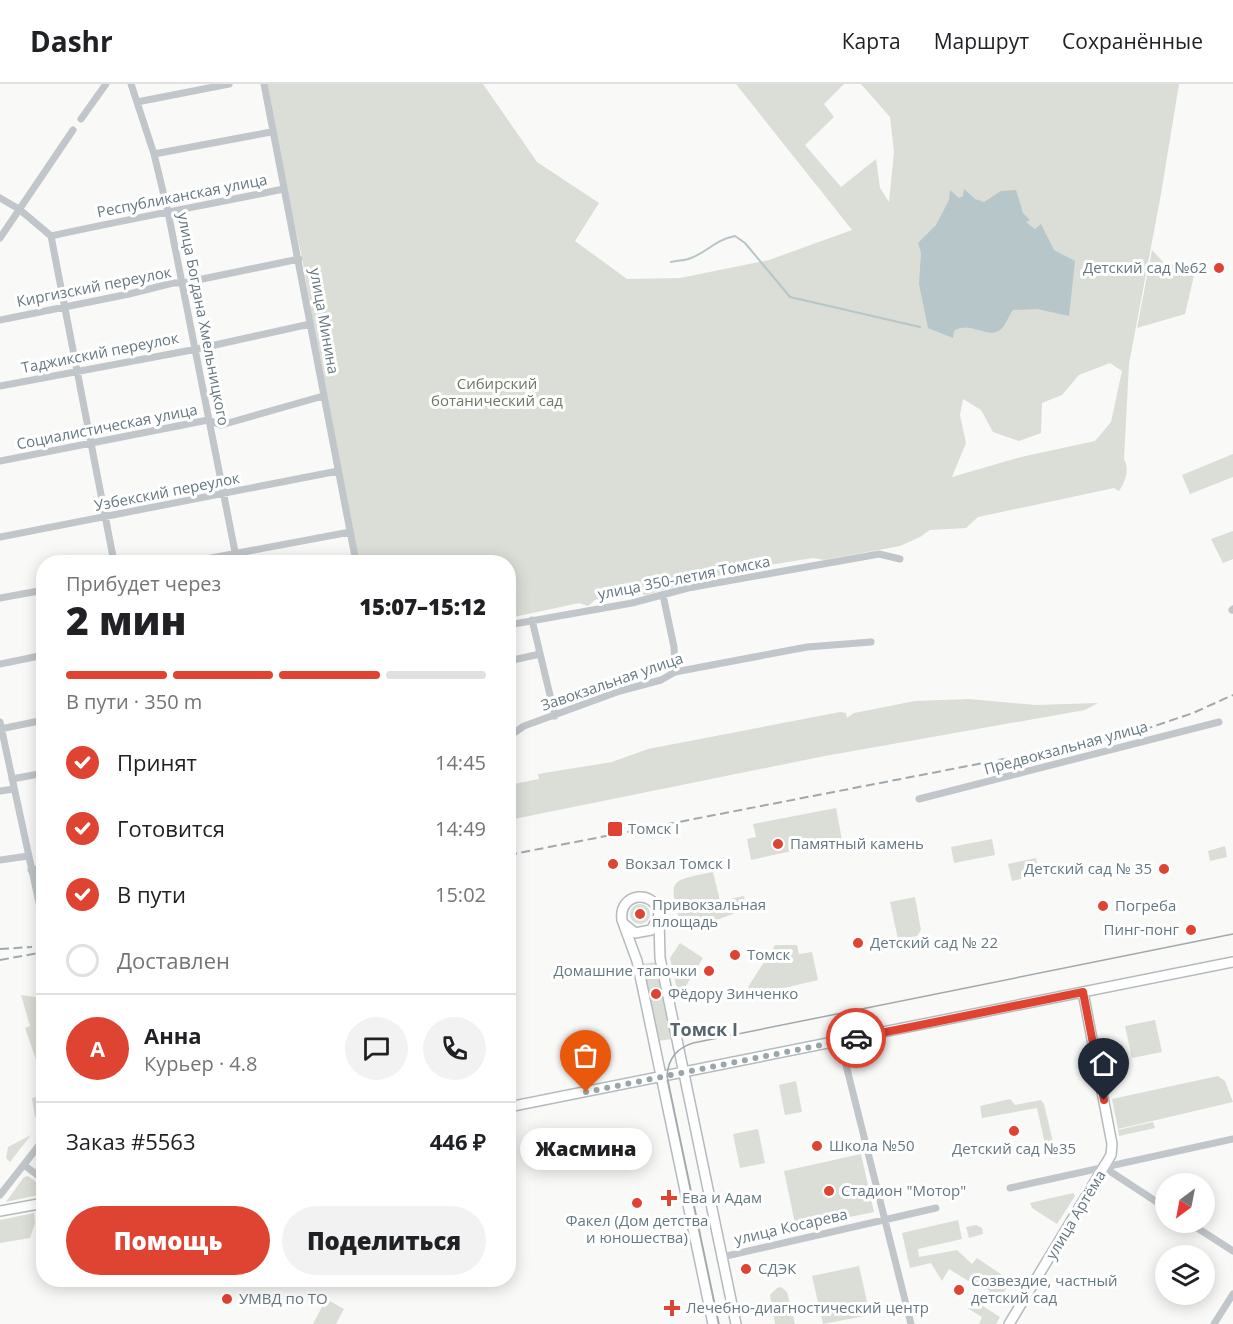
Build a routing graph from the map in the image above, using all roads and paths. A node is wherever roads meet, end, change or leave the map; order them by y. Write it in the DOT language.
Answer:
graph roads {
  1 [pos="106,84"];
  2 [pos="131,84"];
  3 [pos="229,84"];
  4 [pos="264,84"];
  5 [pos="137,102"];
  6 [pos="81,119"];
  7 [pos="73,130"];
  8 [pos="272,132"];
  9 [pos="154,154"];
  10 [pos="284,189"];
  11 [pos="0,198"];
  12 [pos="19,209"];
  13 [pos="168,212"];
  14 [pos="51,236"];
  15 [pos="0,238"];
  16 [pos="299,259"];
  17 [pos="183,283"];
  18 [pos="63,306"];
  19 [pos="0,320"];
  20 [pos="310,324"];
  21 [pos="196,349"];
  22 [pos="75,371"];
  23 [pos="0,386"];
  24 [pos="323,396"];
  25 [pos="208,420"];
  26 [pos="90,444"];
  27 [pos="0,461"];
  28 [pos="338,471"];
  29 [pos="223,496"];
  30 [pos="106,517"];
  31 [pos="350,532"];
  32 [pos="0,537"];
  33 [pos="235,554"];
  34 [pos="113,555"];
  35 [pos="229,555"];
  36 [pos="355,555"];
  37 [pos="900,559"];
  38 [pos="36,591"];
  39 [pos="663,595"];
  40 [pos="0,598"];
  41 [pos="532,620"];
  42 [pos="516,623"];
  43 [pos="871,642"];
  44 [pos="540,654"];
  45 [pos="36,657"];
  46 [pos="516,659"];
  47 [pos="0,664"];
  48 [pos="675,672"];
  49 [pos="555,716"];
  50 [pos="36,721"];
  51 [pos="1219,722"];
  52 [pos="0,727"];
  53 [pos="516,732"];
  54 [pos="36,774"];
  55 [pos="12,779"];
  56 [pos="14,789"];
  57 [pos="0,791"];
  58 [pos="920,799"];
  59 [pos="28,856"];
  60 [pos="0,860"];
  61 [pos="36,869"];
  62 [pos="31,870"];
  63 [pos="36,892"];
  64 [pos="659,916"];
  65 [pos="624,924"];
  66 [pos="1233,962"];
  67 [pos="1083,992"];
  68 [pos="845,1061"];
  69 [pos="684,1072"];
  70 [pos="660,1077"];
  71 [pos="516,1105"];
  72 [pos="1233,1139"];
  73 [pos="36,1149"];
  74 [pos="24,1165"];
  75 [pos="1105,1168"];
  76 [pos="36,1174"];
  77 [pos="1010,1188"];
  78 [pos="0,1196"];
  79 [pos="1155,1201"];
  80 [pos="36,1204"];
  81 [pos="936,1208"];
  82 [pos="0,1211"];
  83 [pos="887,1220"];
  84 [pos="1205,1233"];
  85 [pos="1233,1251"];
  86 [pos="722,1257"];
  87 [pos="1233,1294"];
  88 [pos="712,1324"];
  89 [pos="736,1324"];
  90 [pos="911,1324"];
  91 [pos="1010,1324"];
  92 [pos="1214,1324"];
  1 -- 6 [label="street"];
  2 -- 5 [label="street, улица Богдана Хмельницкого"];
  3 -- 5 [label="street"];
  4 -- 8 [label="street, улица Минина"];
  5 -- 9 [label="street, улица Богдана Хмельницкого"];
  7 -- 12 [label="street"];
  8 -- 9 [label="street"];
  8 -- 10 [label="street, улица Минина"];
  9 -- 13 [label="street, улица Богдана Хмельницкого"];
  10 -- 13 [label="street, Республиканская улица"];
  10 -- 16 [label="street, улица Минина"];
  11 -- 12 [label="street"];
  12 -- 14 [label="street"];
  12 -- 15 [label="street"];
  13 -- 14 [label="street, Республиканская улица"];
  13 -- 17 [label="street, улица Богдана Хмельницкого"];
  14 -- 18 [label="street"];
  16 -- 17 [label="street, Киргизский переулок"];
  16 -- 20 [label="street, улица Минина"];
  17 -- 18 [label="street, Киргизский переулок"];
  17 -- 21 [label="street, улица Богдана Хмельницкого"];
  18 -- 19 [label="street, Киргизский переулок"];
  18 -- 22 [label="street"];
  20 -- 21 [label="street, Таджикский переулок"];
  20 -- 24 [label="street, улица Минина"];
  21 -- 22 [label="street, Таджикский переулок"];
  21 -- 25 [label="street, улица Богдана Хмельницкого"];
  22 -- 23 [label="street, Таджикский переулок"];
  22 -- 26 [label="street"];
  24 -- 25 [label="street, Социалистическая улица"];
  24 -- 28 [label="street, улица Минина"];
  25 -- 26 [label="street, Социалистическая улица"];
  25 -- 29 [label="street, улица Богдана Хмельницкого"];
  26 -- 27 [label="street, Социалистическая улица"];
  26 -- 30 [label="street"];
  28 -- 29 [label="street, Узбекский переулок"];
  28 -- 31 [label="street, улица Минина"];
  29 -- 30 [label="street, Узбекский переулок"];
  29 -- 33 [label="street, улица Богдана Хмельницкого"];
  30 -- 32 [label="street, Узбекский переулок"];
  30 -- 34 [label="street"];
  31 -- 33 [label="street"];
  31 -- 36 [label="street, улица Минина"];
  33 -- 35 [label="street"];
  37 -- 39 [label="street, улица 350-летия Томска"];
  38 -- 40 [label="street"];
  39 -- 41 [label="street, улица 350-летия Томска"];
  39 -- 48 [label="street"];
  41 -- 42 [label="street, улица 350-летия Томска"];
  41 -- 44 [label="street"];
  43 -- 48 [label="street, Завокзальная улица"];
  44 -- 46 [label="street"];
  44 -- 49 [label="street"];
  45 -- 47 [label="street"];
  48 -- 49 [label="street, Завокзальная улица"];
  49 -- 53 [label="street, Завокзальная улица"];
  50 -- 52 [label="street"];
  51 -- 58 [label="street, Предвокзальная улица"];
  52 -- 55 [label="street"];
  54 -- 55 [label="street"];
  55 -- 56 [label="street"];
  56 -- 57 [label="street"];
  56 -- 59 [label="street"];
  59 -- 60 [label="street"];
  59 -- 62 [label="street"];
  61 -- 62 [label="street"];
  62 -- 63 [label="street"];
  64 -- 65 [label="main road"];
  64 -- 65 [label="main road"];
  64 -- 69 [label="main road"];
  65 -- 70 [label="main road"];
  66 -- 67 [label="main road"];
  67 -- 69 [label="main road"];
  67 -- 75 [label="main road, улица Артёма"];
  68 -- 83 [label="street"];
  69 -- 70 [label="main road"];
  69 -- 86 [label="main road"];
  70 -- 71 [label="main road"];
  70 -- 88 [label="main road"];
  72 -- 75 [label="street"];
  73 -- 74 [label="street"];
  74 -- 76 [label="street"];
  74 -- 78 [label="street"];
  75 -- 77 [label="street"];
  75 -- 79 [label="street"];
  75 -- 91 [label="main road, улица Артёма"];
  80 -- 82 [label="main road"];
  81 -- 83 [label="street, улица Косарева"];
  83 -- 86 [label="street, улица Косарева"];
  83 -- 90 [label="street"];
  84 -- 85 [label="street"];
  86 -- 89 [label="main road"];
  87 -- 92 [label="street"];
}
